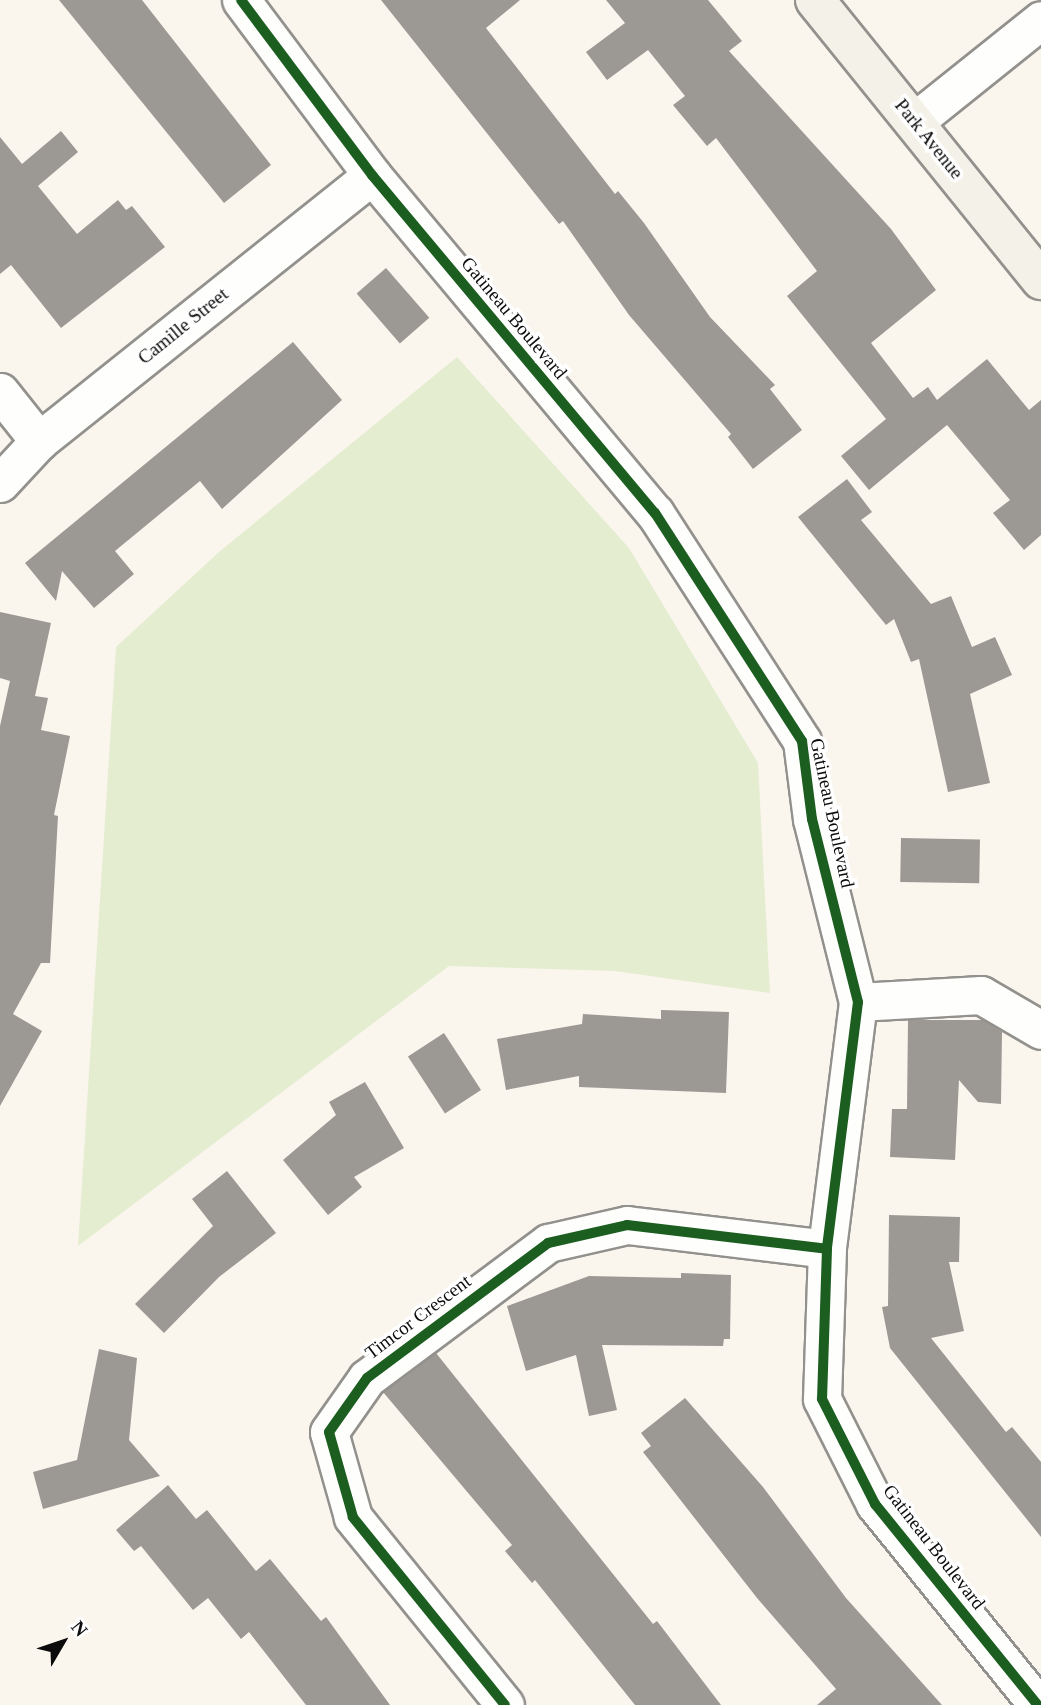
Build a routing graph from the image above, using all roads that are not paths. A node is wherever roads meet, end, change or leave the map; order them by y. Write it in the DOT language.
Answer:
graph roads {
  1 [pos="241,0"];
  2 [pos="815,0"];
  3 [pos="1041,20"];
  4 [pos="915,121"];
  5 [pos="372,175"];
  6 [pos="1041,280"];
  7 [pos="0,392"];
  8 [pos="38,441"];
  9 [pos="0,483"];
  10 [pos="858,1002"];
  11 [pos="1041,1030"];
  12 [pos="827,1249"];
  13 [pos="505,1705"];
  14 [pos="1038,1705"];
  1 -- 5 [label="street, Gatineau Boulevard"];
  2 -- 4 [label="street, Park Avenue"];
  3 -- 4 [label="street"];
  4 -- 6 [label="street, Park Avenue"];
  5 -- 8 [label="street, Camille Street"];
  5 -- 10 [label="street, Gatineau Boulevard"];
  7 -- 8 [label="street"];
  8 -- 9 [label="street, Camille Street"];
  10 -- 11 [label="street"];
  10 -- 12 [label="street, Gatineau Boulevard"];
  12 -- 13 [label="street, Timcor Crescent"];
  12 -- 14 [label="street, Gatineau Boulevard"];
}
